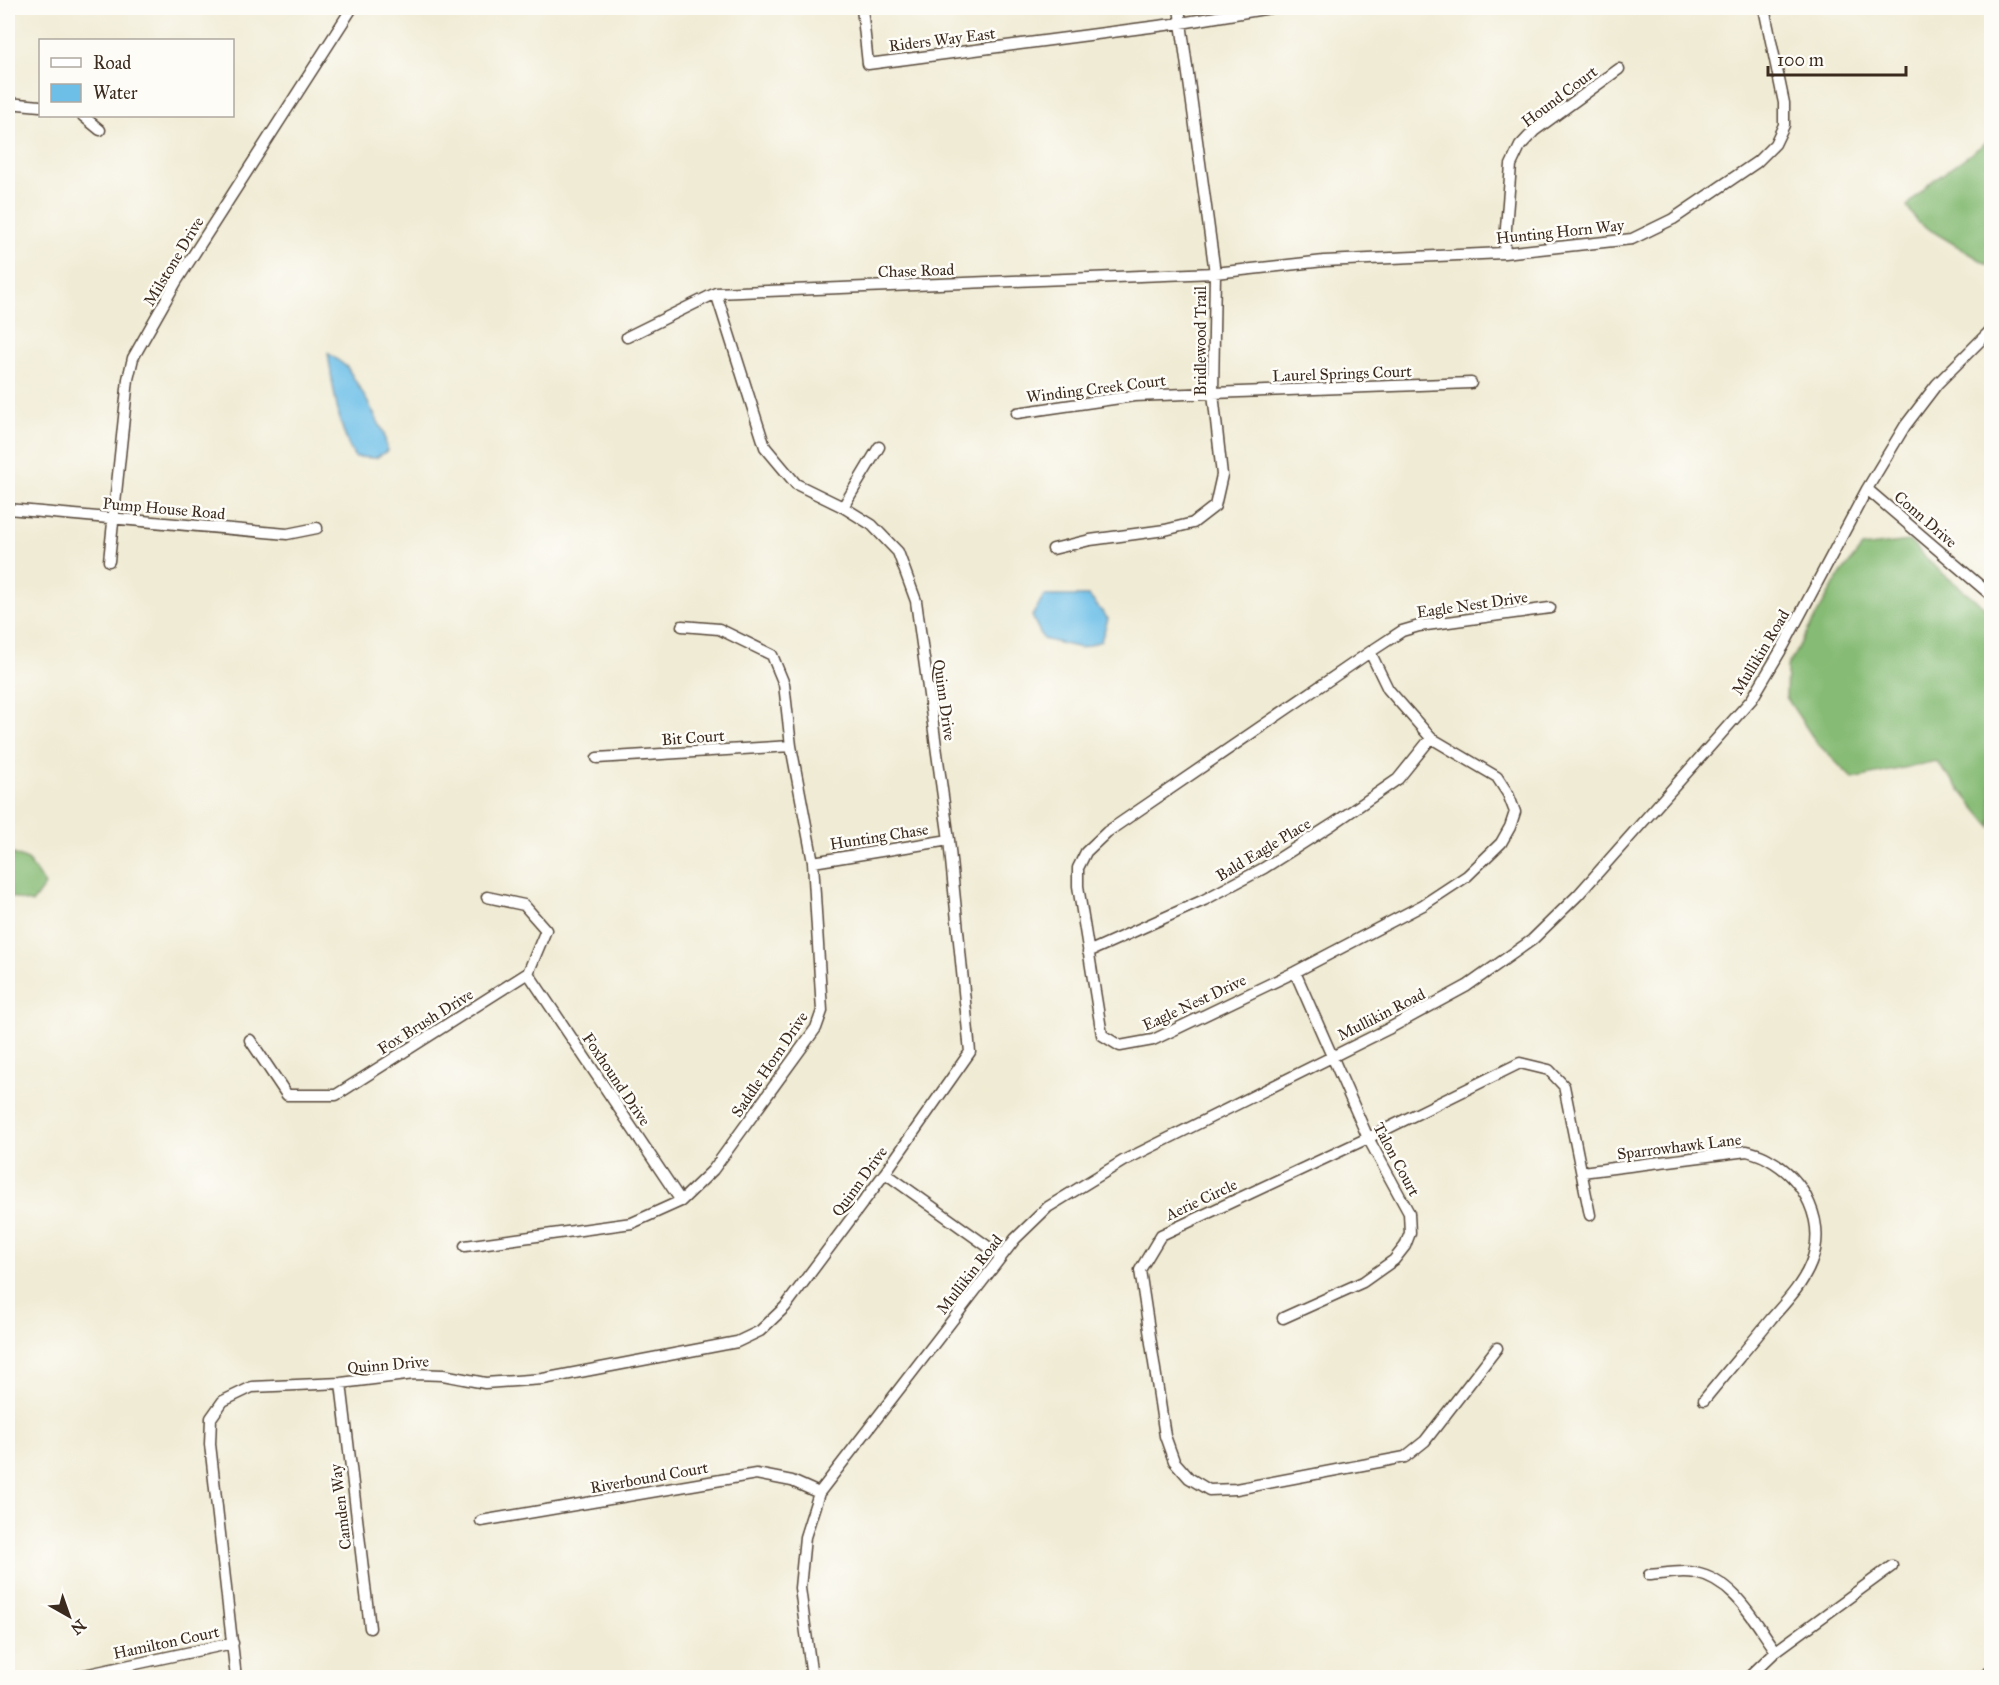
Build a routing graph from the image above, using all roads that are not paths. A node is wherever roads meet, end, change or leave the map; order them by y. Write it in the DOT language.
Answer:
graph roads {
  1 [pos="352,8"];
  2 [pos="862,8"];
  3 [pos="1179,8"];
  4 [pos="1270,8"];
  5 [pos="1764,8"];
  6 [pos="1181,23"];
  7 [pos="1619,69"];
  8 [pos="8,103"];
  9 [pos="39,106"];
  10 [pos="87,117"];
  11 [pos="100,130"];
  12 [pos="1504,253"];
  13 [pos="1215,273"];
  14 [pos="716,293"];
  15 [pos="1992,329"];
  16 [pos="627,338"];
  17 [pos="1471,383"];
  18 [pos="1213,393"];
  19 [pos="1017,412"];
  20 [pos="879,447"];
  21 [pos="1867,489"];
  22 [pos="843,507"];
  23 [pos="8,509"];
  24 [pos="114,519"];
  25 [pos="317,528"];
  26 [pos="1053,549"];
  27 [pos="110,561"];
  28 [pos="1992,596"];
  29 [pos="1550,608"];
  30 [pos="682,626"];
  31 [pos="1370,652"];
  32 [pos="1431,738"];
  33 [pos="791,746"];
  34 [pos="597,758"];
  35 [pos="949,840"];
  36 [pos="813,862"];
  37 [pos="487,897"];
  38 [pos="1088,952"];
  39 [pos="1295,972"];
  40 [pos="528,973"];
  41 [pos="250,1040"];
  42 [pos="1331,1056"];
  43 [pos="1368,1138"];
  44 [pos="1582,1172"];
  45 [pos="885,1173"];
  46 [pos="681,1201"];
  47 [pos="1590,1215"];
  48 [pos="465,1246"];
  49 [pos="1001,1256"];
  50 [pos="1283,1318"];
  51 [pos="1497,1348"];
  52 [pos="340,1383"];
  53 [pos="1704,1400"];
  54 [pos="819,1493"];
  55 [pos="481,1521"];
  56 [pos="1892,1566"];
  57 [pos="1649,1575"];
  58 [pos="370,1628"];
  59 [pos="233,1643"];
  60 [pos="1776,1651"];
  61 [pos="1992,1670"];
  62 [pos="70,1677"];
  63 [pos="236,1677"];
  64 [pos="812,1677"];
  65 [pos="1748,1677"];
  66 [pos="1981,1677"];
  1 -- 24 [label="street, Milstone Drive"];
  2 -- 6 [label="street, Riders Way East"];
  3 -- 6 [label="street, Bridlewood Trail"];
  4 -- 6 [label="street, Riders Way East"];
  5 -- 12 [label="street, Hunting Horn Way"];
  6 -- 13 [label="street, Bridlewood Trail"];
  7 -- 12 [label="street, Hound Court"];
  8 -- 9 [label="street"];
  10 -- 11 [label="street"];
  12 -- 13 [label="street, Hunting Horn Way"];
  13 -- 14 [label="street, Chase Road"];
  13 -- 18 [label="street, Bridlewood Trail"];
  14 -- 16 [label="street, Chase Road"];
  14 -- 22 [label="street, Quinn Drive"];
  15 -- 21 [label="street, Mullikin Road"];
  17 -- 18 [label="street, Laurel Springs Court"];
  18 -- 19 [label="street, Winding Creek Court"];
  18 -- 26 [label="street, Bridlewood Trail"];
  20 -- 22 [label="street"];
  21 -- 28 [label="street, Conn Drive"];
  21 -- 42 [label="street, Mullikin Road"];
  22 -- 35 [label="street, Quinn Drive"];
  23 -- 24 [label="street, Pump House Road"];
  24 -- 25 [label="street, Pump House Road"];
  24 -- 27 [label="street, Milstone Drive"];
  29 -- 31 [label="street, Eagle Nest Drive"];
  30 -- 33 [label="street, Saddle Horn Drive"];
  31 -- 32 [label="street, Eagle Nest Drive"];
  31 -- 38 [label="street, Eagle Nest Drive"];
  32 -- 38 [label="street, Bald Eagle Place"];
  32 -- 39 [label="street, Eagle Nest Drive"];
  33 -- 34 [label="street, Bit Court"];
  33 -- 36 [label="street, Saddle Horn Drive"];
  35 -- 36 [label="street, Hunting Chase"];
  35 -- 45 [label="street, Quinn Drive"];
  36 -- 46 [label="street, Saddle Horn Drive"];
  37 -- 40 [label="street"];
  38 -- 39 [label="street, Eagle Nest Drive"];
  39 -- 42 [label="street, Talon Court"];
  40 -- 41 [label="street, Fox Brush Drive"];
  40 -- 46 [label="street, Foxhound Drive"];
  42 -- 43 [label="street, Talon Court"];
  42 -- 49 [label="street, Mullikin Road"];
  43 -- 44 [label="street, Aerie Circle"];
  43 -- 50 [label="street, Talon Court"];
  43 -- 51 [label="street, Aerie Circle"];
  44 -- 47 [label="street, Aerie Circle"];
  44 -- 53 [label="street, Sparrowhawk Lane"];
  45 -- 49 [label="street"];
  45 -- 52 [label="street, Quinn Drive"];
  46 -- 48 [label="street, Saddle Horn Drive"];
  49 -- 54 [label="street, Mullikin Road"];
  52 -- 58 [label="street, Camden Way"];
  52 -- 59 [label="street, Quinn Drive"];
  54 -- 55 [label="street, Riverbound Court"];
  54 -- 64 [label="street, Mullikin Road"];
  56 -- 60 [label="street"];
  57 -- 60 [label="street"];
  59 -- 62 [label="street, Hamilton Court"];
  59 -- 63 [label="street, Quinn Drive"];
  60 -- 65 [label="street"];
  61 -- 66 [label="street"];
}
